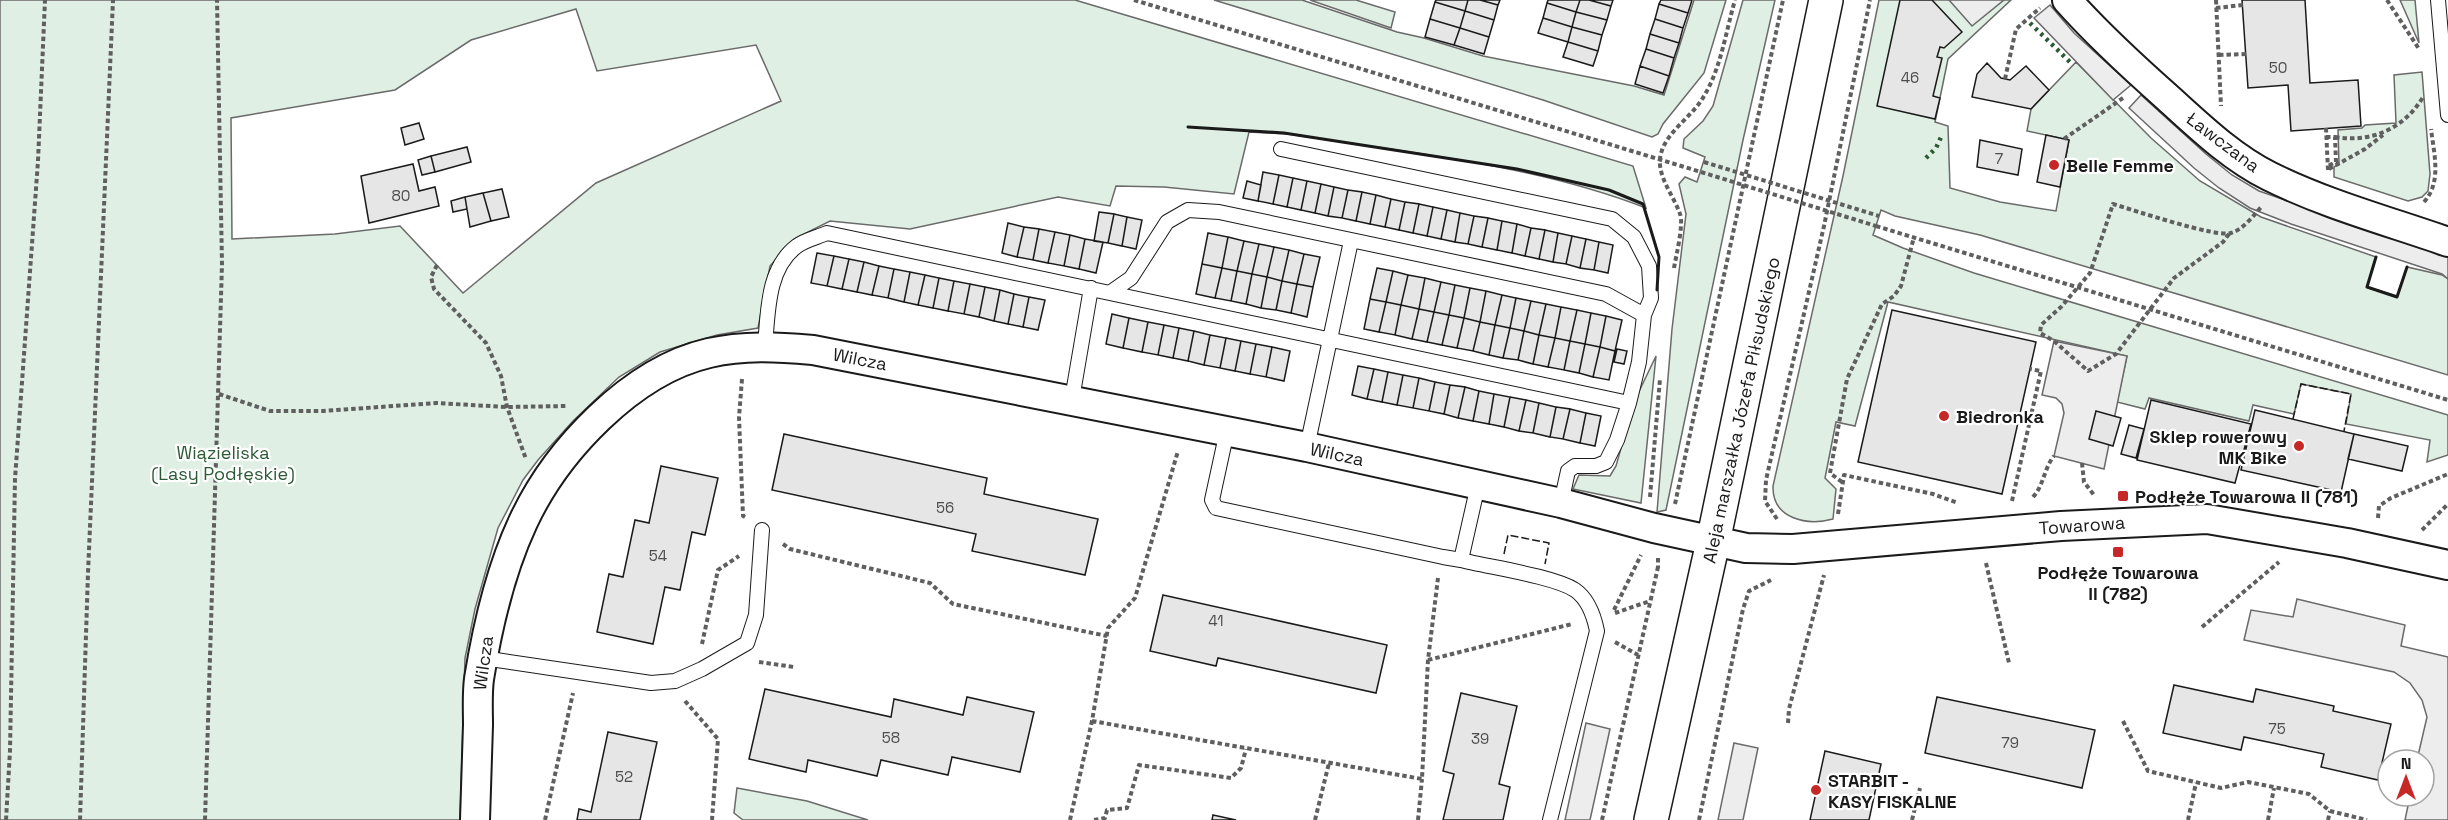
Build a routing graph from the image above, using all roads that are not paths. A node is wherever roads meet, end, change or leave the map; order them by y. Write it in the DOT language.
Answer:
graph roads {
  1 [pos="1826,0"];
  2 [pos="2438,0"];
  3 [pos="2054,4"];
  4 [pos="2448,115"];
  5 [pos="1281,149"];
  6 [pos="1351,241"];
  7 [pos="2448,242"];
  8 [pos="1091,288"];
  9 [pos="1111,292"];
  10 [pos="1644,315"];
  11 [pos="1331,339"];
  12 [pos="765,346"];
  13 [pos="1072,399"];
  14 [pos="1629,403"];
  15 [pos="1227,431"];
  16 [pos="1307,447"];
  17 [pos="1478,485"];
  18 [pos="1561,503"];
  19 [pos="1652,515"];
  20 [pos="762,530"];
  21 [pos="1713,542"];
  22 [pos="1461,560"];
  23 [pos="2448,565"];
  24 [pos="483,658"];
  25 [pos="476,820"];
  26 [pos="1550,820"];
  27 [pos="1652,820"];
  1 -- 21 [label="street, Aleja marszałka Józefa Piłsudskiego"];
  2 -- 4 [label="lane"];
  3 -- 7 [label="street, Ławczana"];
  5 -- 10 [label="lane"];
  6 -- 9 [label="lane"];
  6 -- 10 [label="lane"];
  6 -- 11 [label="lane"];
  8 -- 9 [label="lane"];
  8 -- 12 [label="lane"];
  8 -- 13 [label="lane"];
  9 -- 11 [label="lane"];
  10 -- 14 [label="lane"];
  11 -- 14 [label="lane"];
  11 -- 16 [label="lane"];
  12 -- 13 [label="street, Wilcza"];
  12 -- 24 [label="street, Wilcza"];
  13 -- 15 [label="street, Wilcza"];
  14 -- 18 [label="lane"];
  15 -- 16 [label="street, Wilcza"];
  15 -- 22 [label="lane"];
  16 -- 17 [label="street, Wilcza"];
  17 -- 18 [label="street, Wilcza"];
  17 -- 22 [label="lane"];
  18 -- 19 [label="street, Wilcza"];
  19 -- 21 [label="street, Towarowa"];
  20 -- 24 [label="lane"];
  21 -- 23 [label="street, Towarowa"];
  21 -- 27 [label="street, Aleja marszałka Józefa Piłsudskiego"];
  22 -- 26 [label="lane"];
  24 -- 25 [label="street, Wilcza"];
}
